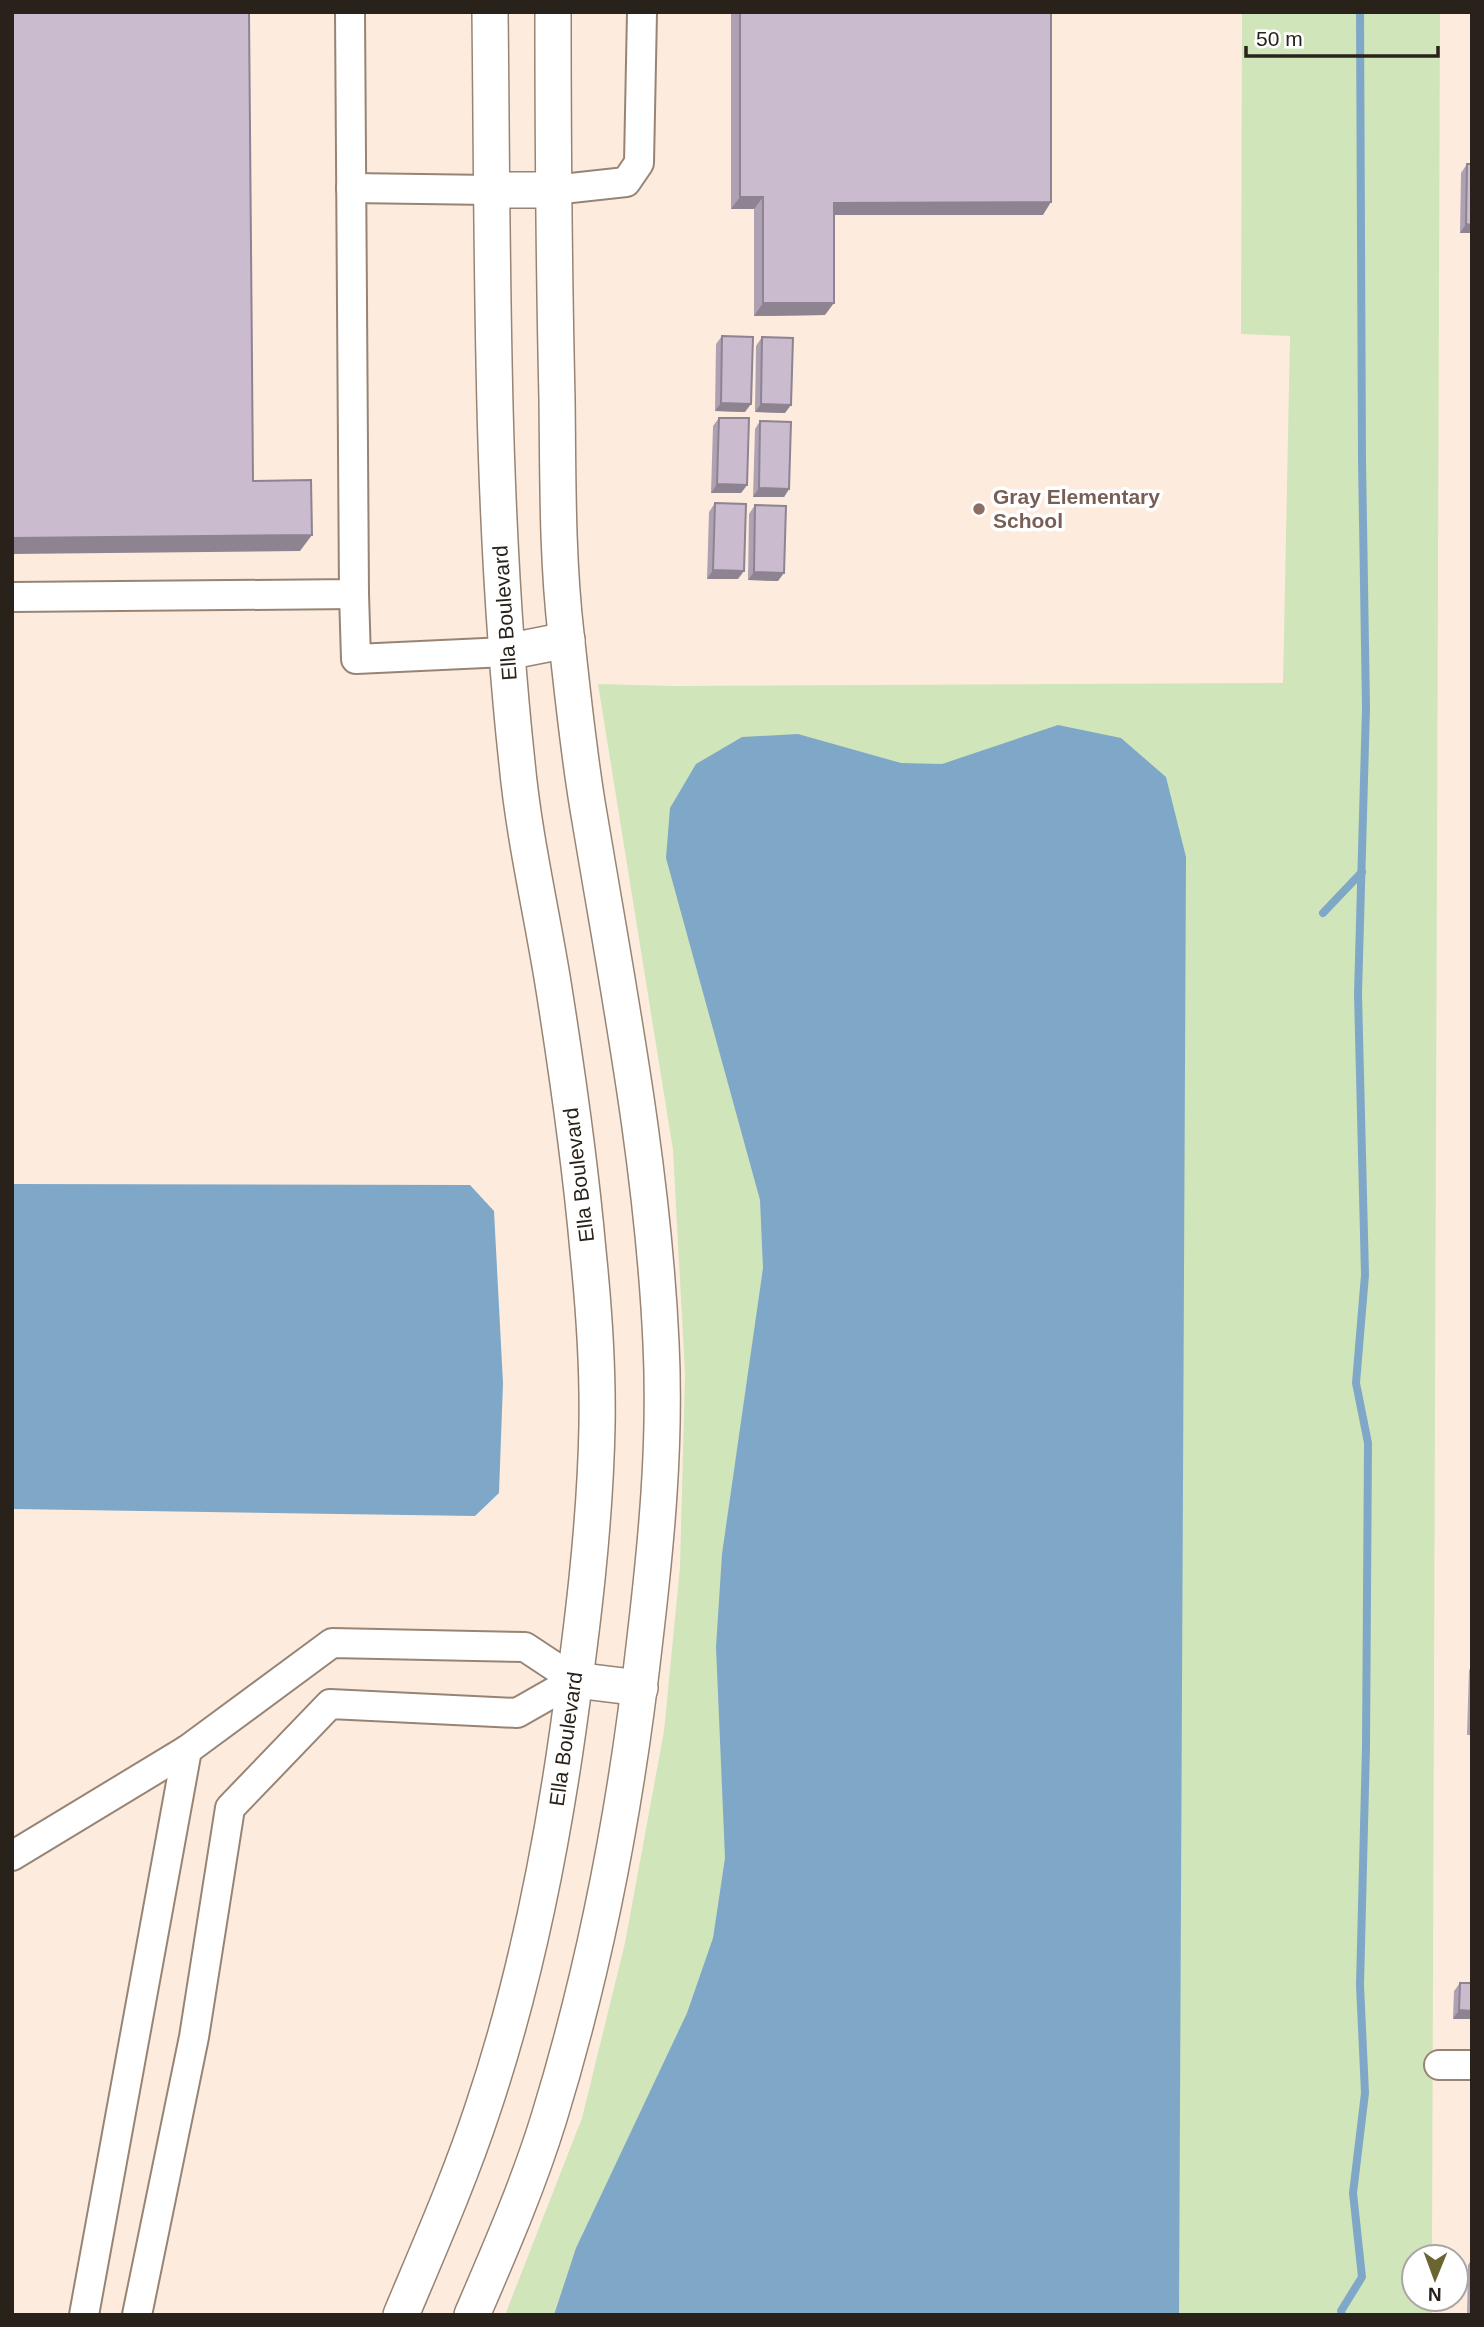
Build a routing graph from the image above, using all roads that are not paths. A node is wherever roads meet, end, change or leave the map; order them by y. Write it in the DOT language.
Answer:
graph roads {
  1 [pos="351,12"];
  2 [pos="490,12"];
  3 [pos="553,12"];
  4 [pos="642,12"];
  5 [pos="351,188"];
  6 [pos="492,190"];
  7 [pos="552,190"];
  8 [pos="354,594"];
  9 [pos="12,597"];
  10 [pos="567,640"];
  11 [pos="506,652"];
  12 [pos="575,1680"];
  13 [pos="640,1688"];
  14 [pos="187,1751"];
  15 [pos="12,1856"];
  16 [pos="1439,2065"];
  17 [pos="1472,2065"];
  18 [pos="84,2315"];
  19 [pos="137,2315"];
  20 [pos="401,2315"];
  21 [pos="472,2315"];
  1 -- 5 [label="street"];
  2 -- 6 [label="main road, Ella Boulevard"];
  3 -- 7 [label="main road"];
  4 -- 7 [label="street"];
  5 -- 6 [label="street"];
  5 -- 8 [label="street"];
  6 -- 7 [label="main road"];
  6 -- 11 [label="main road, Ella Boulevard"];
  7 -- 10 [label="main road"];
  8 -- 9 [label="street"];
  8 -- 11 [label="street"];
  10 -- 11 [label="main road"];
  10 -- 13 [label="main road"];
  11 -- 12 [label="main road, Ella Boulevard"];
  12 -- 13 [label="main road"];
  12 -- 14 [label="street"];
  12 -- 19 [label="street"];
  12 -- 20 [label="main road, Ella Boulevard"];
  13 -- 21 [label="main road"];
  14 -- 15 [label="street"];
  14 -- 18 [label="street"];
  16 -- 17 [label="street"];
}
